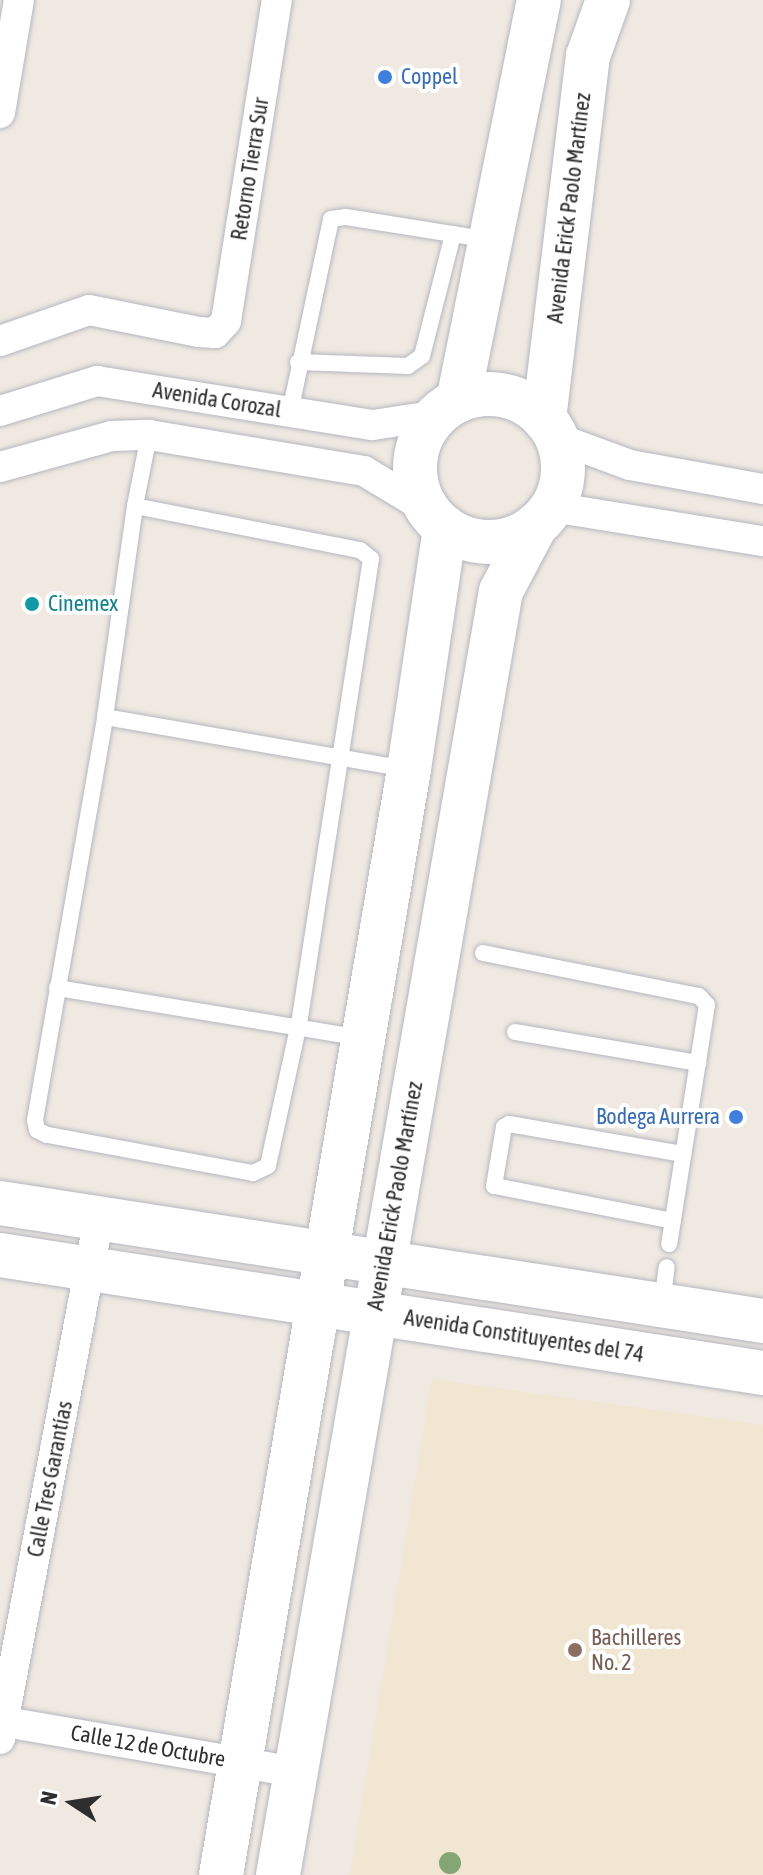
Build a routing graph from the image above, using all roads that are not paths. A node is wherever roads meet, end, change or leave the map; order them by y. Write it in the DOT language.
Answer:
graph roads {
  1 [pos="19,0"];
  2 [pos="277,0"];
  3 [pos="539,0"];
  4 [pos="608,0"];
  5 [pos="0,113"];
  6 [pos="472,237"];
  7 [pos="0,341"];
  8 [pos="298,362"];
  9 [pos="448,408"];
  10 [pos="0,411"];
  11 [pos="290,412"];
  12 [pos="550,428"];
  13 [pos="149,435"];
  14 [pos="0,467"];
  15 [pos="763,489"];
  16 [pos="135,506"];
  17 [pos="544,516"];
  18 [pos="436,519"];
  19 [pos="763,541"];
  20 [pos="105,717"];
  21 [pos="343,758"];
  22 [pos="409,769"];
  23 [pos="468,782"];
  24 [pos="483,953"];
  25 [pos="57,988"];
  26 [pos="298,1028"];
  27 [pos="515,1032"];
  28 [pos="364,1038"];
  29 [pos="420,1052"];
  30 [pos="698,1063"];
  31 [pos="683,1154"];
  32 [pos="0,1203"];
  33 [pos="99,1218"];
  34 [pos="673,1221"];
  35 [pos="669,1244"];
  36 [pos="328,1254"];
  37 [pos="0,1255"];
  38 [pos="384,1262"];
  39 [pos="90,1269"];
  40 [pos="319,1304"];
  41 [pos="375,1313"];
  42 [pos="763,1321"];
  43 [pos="763,1373"];
  44 [pos="1,1727"];
  45 [pos="240,1762"];
  46 [pos="296,1772"];
  47 [pos="221,1875"];
  48 [pos="278,1875"];
  1 -- 5 [label="street"];
  2 -- 7 [label="street, Retorno Tierra Sur"];
  3 -- 6 [label="street"];
  4 -- 12 [label="street, Avenida Erick Paolo Martínez"];
  6 -- 8 [label="lane"];
  6 -- 8 [label="lane"];
  6 -- 9 [label="street"];
  8 -- 11 [label="lane"];
  9 -- 11 [label="street, Avenida Corozal"];
  9 -- 12 [label="street"];
  9 -- 18 [label="street"];
  10 -- 11 [label="street, Avenida Corozal"];
  12 -- 15 [label="street"];
  12 -- 17 [label="street"];
  13 -- 14 [label="street, Avenida Corozal"];
  13 -- 16 [label="lane"];
  13 -- 18 [label="street, Avenida Corozal"];
  16 -- 20 [label="lane"];
  16 -- 21 [label="lane"];
  17 -- 18 [label="street"];
  17 -- 19 [label="street"];
  17 -- 23 [label="street, Avenida Erick Paolo Martínez"];
  18 -- 22 [label="street"];
  20 -- 21 [label="lane"];
  20 -- 25 [label="lane"];
  21 -- 22 [label="lane"];
  21 -- 26 [label="lane"];
  22 -- 23 [label="street"];
  22 -- 28 [label="street"];
  23 -- 29 [label="street, Avenida Erick Paolo Martínez"];
  24 -- 30 [label="lane"];
  25 -- 26 [label="lane"];
  25 -- 26 [label="lane"];
  26 -- 28 [label="lane"];
  27 -- 30 [label="lane"];
  28 -- 29 [label="street"];
  28 -- 36 [label="street"];
  29 -- 38 [label="street, Avenida Erick Paolo Martínez"];
  30 -- 31 [label="lane"];
  31 -- 34 [label="lane"];
  31 -- 34 [label="lane"];
  32 -- 33 [label="street"];
  33 -- 36 [label="street"];
  33 -- 39 [label="street, Calle Tres Garantías"];
  34 -- 35 [label="lane"];
  36 -- 38 [label="street"];
  36 -- 40 [label="street"];
  37 -- 39 [label="street, Avenida Constituyentes del 74"];
  38 -- 41 [label="street, Avenida Erick Paolo Martínez"];
  38 -- 42 [label="street"];
  39 -- 40 [label="street, Avenida Constituyentes del 74"];
  39 -- 44 [label="street, Calle Tres Garantías"];
  40 -- 41 [label="street, Avenida Constituyentes del 74"];
  40 -- 45 [label="street"];
  41 -- 43 [label="street, Avenida Constituyentes del 74"];
  41 -- 46 [label="street, Avenida Erick Paolo Martínez"];
  44 -- 45 [label="street, Calle 12 de Octubre"];
  45 -- 46 [label="street, Calle 12 de Octubre"];
  45 -- 47 [label="street"];
  46 -- 48 [label="street, Avenida Erick Paolo Martínez"];
}
